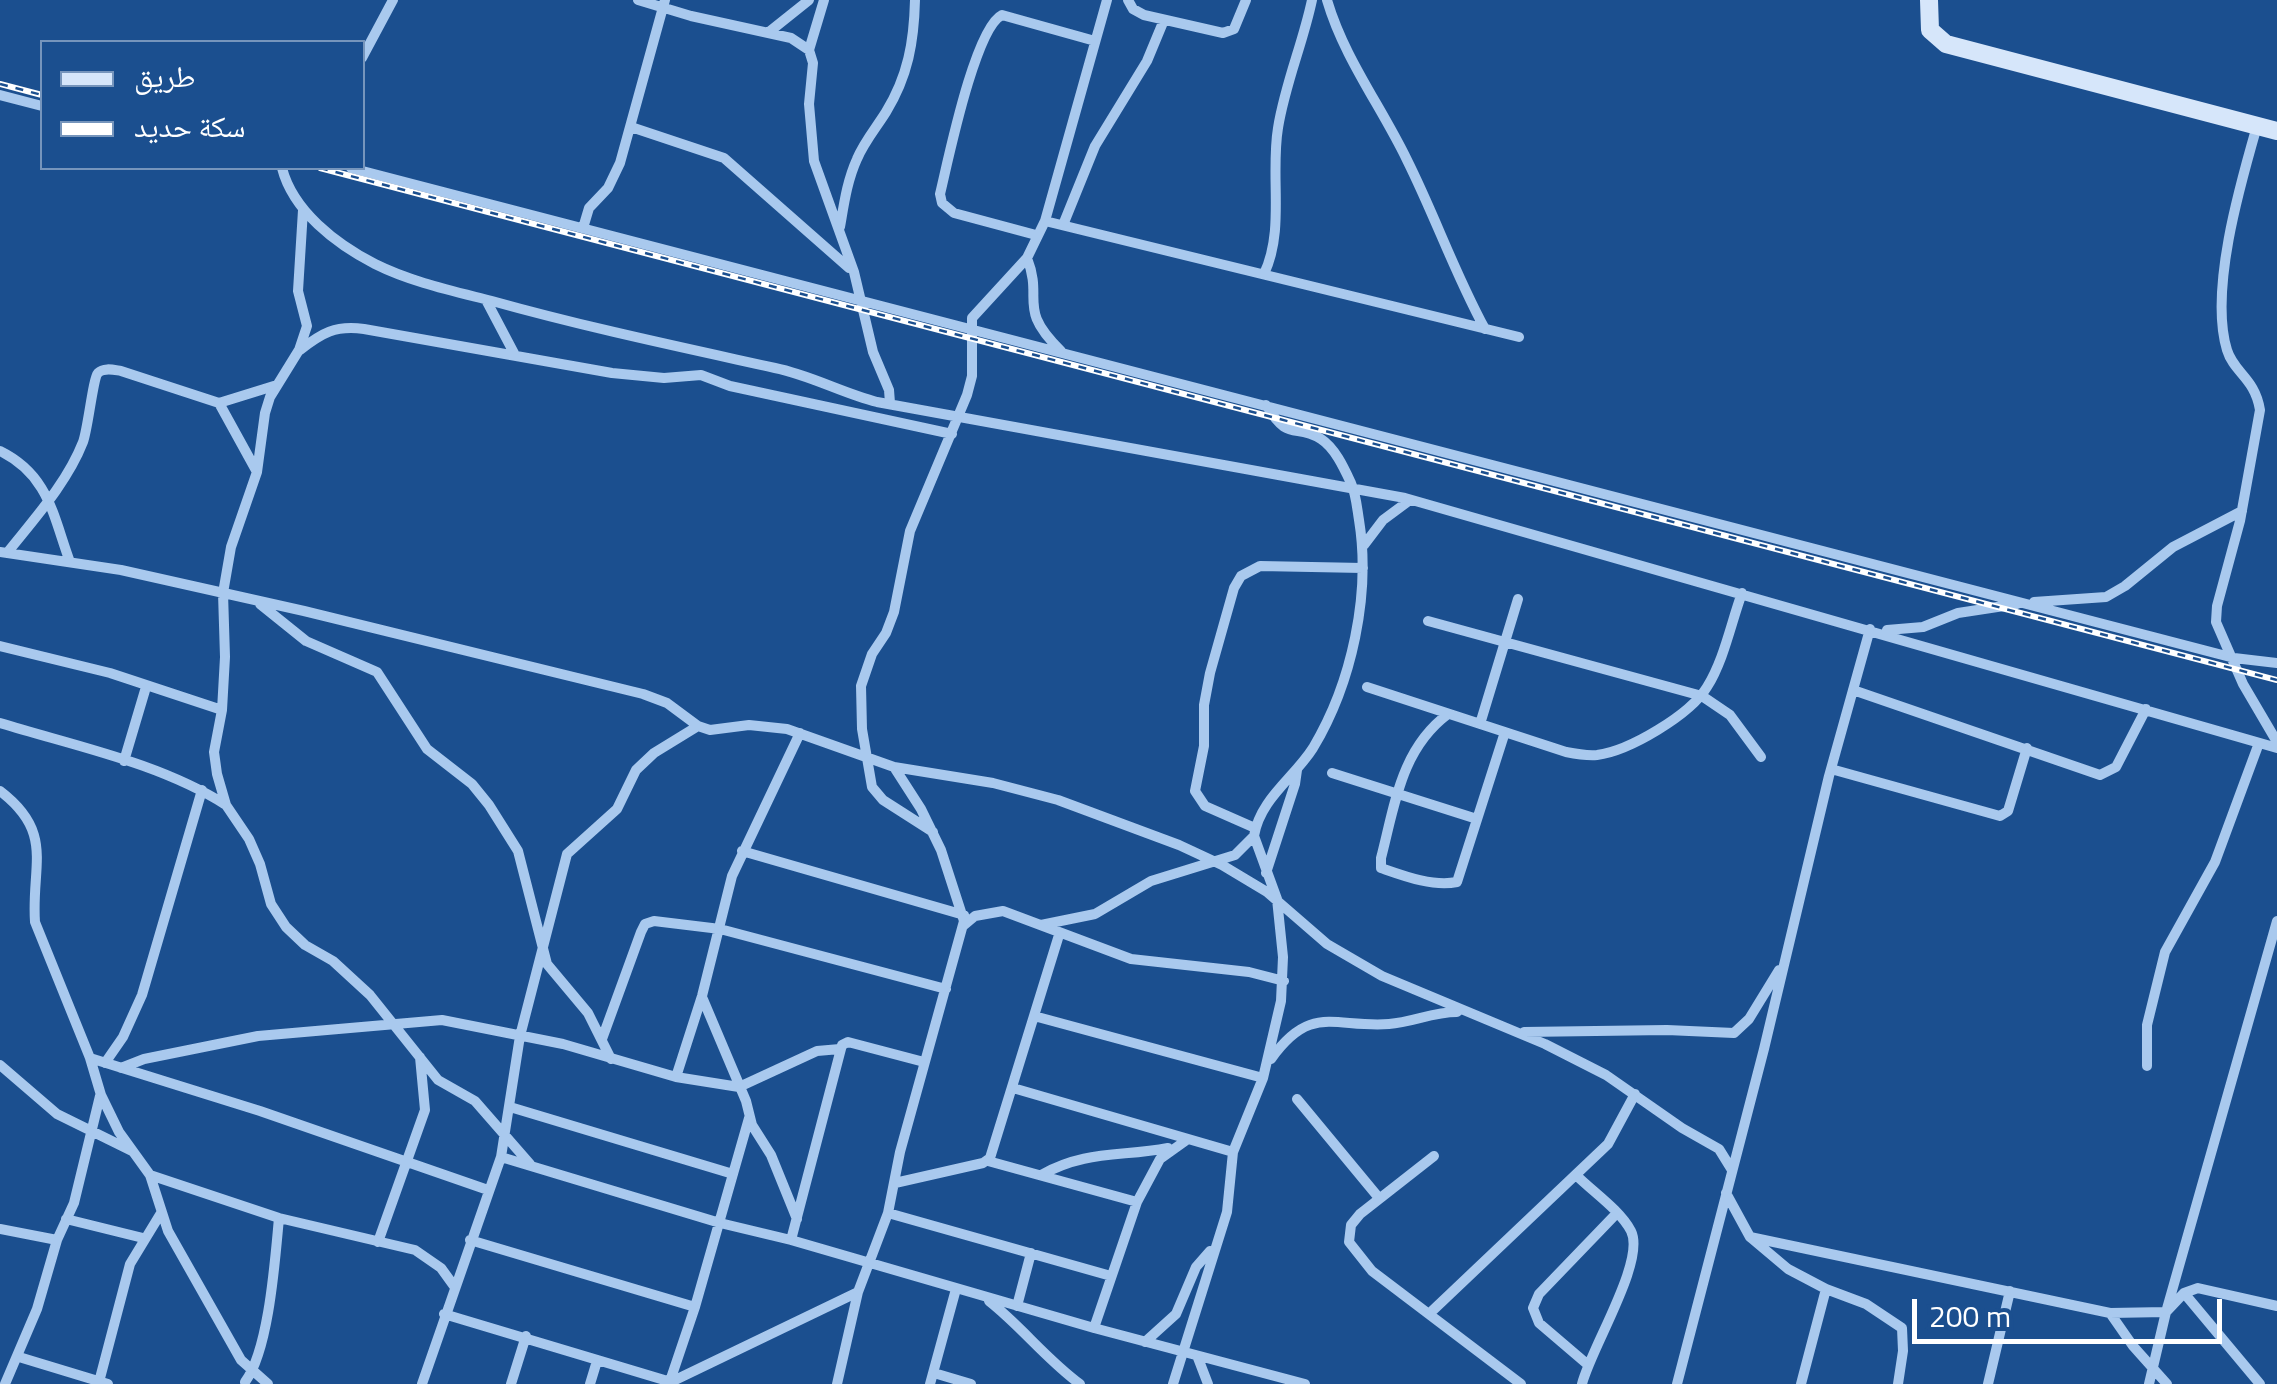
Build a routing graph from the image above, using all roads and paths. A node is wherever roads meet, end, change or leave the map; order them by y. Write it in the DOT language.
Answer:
graph roads {
  1 [pos="393,0"];
  2 [pos="638,0"];
  3 [pos="808,0"];
  4 [pos="824,0"];
  5 [pos="916,0"];
  6 [pos="1106,0"];
  7 [pos="1128,0"];
  8 [pos="1246,0"];
  9 [pos="1312,0"];
  10 [pos="1327,0"];
  11 [pos="1929,0"];
  12 [pos="664,4"];
  13 [pos="1164,20"];
  14 [pos="769,32"];
  15 [pos="1094,41"];
  16 [pos="809,50"];
  17 [pos="365,52"];
  18 [pos="0,95"];
  19 [pos="40,105"];
  20 [pos="2257,126"];
  21 [pos="631,127"];
  22 [pos="2277,132"];
  23 [pos="283,170"];
  24 [pos="359,170"];
  25 [pos="304,210"];
  26 [pos="1045,221"];
  27 [pos="1063,225"];
  28 [pos="583,228"];
  29 [pos="839,231"];
  30 [pos="1036,234"];
  31 [pos="1027,258"];
  32 [pos="854,272"];
  33 [pos="1264,274"];
  34 [pos="486,300"];
  35 [pos="861,300"];
  36 [pos="971,329"];
  37 [pos="1486,330"];
  38 [pos="1518,338"];
  39 [pos="299,350"];
  40 [pos="1061,351"];
  41 [pos="514,355"];
  42 [pos="278,385"];
  43 [pos="220,403"];
  44 [pos="890,403"];
  45 [pos="1266,405"];
  46 [pos="959,418"];
  47 [pos="952,434"];
  48 [pos="0,450"];
  49 [pos="258,472"];
  50 [pos="1354,488"];
  51 [pos="49,498"];
  52 [pos="1410,500"];
  53 [pos="2242,511"];
  54 [pos="1364,545"];
  55 [pos="4,552"];
  56 [pos="70,562"];
  57 [pos="1363,568"];
  58 [pos="1742,592"];
  59 [pos="223,594"];
  60 [pos="1518,599"];
  61 [pos="255,600"];
  62 [pos="2022,603"];
  63 [pos="1428,621"];
  64 [pos="1874,630"];
  65 [pos="1506,643"];
  66 [pos="0,646"];
  67 [pos="2234,658"];
  68 [pos="2277,663"];
  69 [pos="146,687"];
  70 [pos="1367,687"];
  71 [pos="1853,690"];
  72 [pos="1702,696"];
  73 [pos="222,710"];
  74 [pos="2146,710"];
  75 [pos="1448,714"];
  76 [pos="0,723"];
  77 [pos="1480,724"];
  78 [pos="698,726"];
  79 [pos="1505,732"];
  80 [pos="800,733"];
  81 [pos="2259,743"];
  82 [pos="2277,745"];
  83 [pos="2026,748"];
  84 [pos="1761,757"];
  85 [pos="866,758"];
  86 [pos="124,761"];
  87 [pos="894,768"];
  88 [pos="1831,768"];
  89 [pos="1297,769"];
  90 [pos="1332,774"];
  91 [pos="202,790"];
  92 [pos="0,792"];
  93 [pos="1398,795"];
  94 [pos="226,806"];
  95 [pos="1477,820"];
  96 [pos="933,832"];
  97 [pos="1255,832"];
  98 [pos="742,851"];
  99 [pos="1217,862"];
  100 [pos="1266,873"];
  101 [pos="1277,899"];
  102 [pos="963,921"];
  103 [pos="2277,921"];
  104 [pos="1040,925"];
  105 [pos="720,928"];
  106 [pos="1059,935"];
  107 [pos="542,953"];
  108 [pos="1784,961"];
  109 [pos="2264,972"];
  110 [pos="2277,975"];
  111 [pos="1284,981"];
  112 [pos="946,989"];
  113 [pos="702,996"];
  114 [pos="1463,1012"];
  115 [pos="1034,1016"];
  116 [pos="394,1023"];
  117 [pos="1515,1032"];
  118 [pos="520,1036"];
  119 [pos="602,1039"];
  120 [pos="840,1048"];
  121 [pos="420,1056"];
  122 [pos="90,1058"];
  123 [pos="611,1059"];
  124 [pos="924,1062"];
  125 [pos="105,1063"];
  126 [pos="0,1065"];
  127 [pos="2147,1066"];
  128 [pos="121,1068"];
  129 [pos="1265,1072"];
  130 [pos="676,1077"];
  131 [pos="739,1087"];
  132 [pos="1013,1088"];
  133 [pos="1636,1094"];
  134 [pos="100,1095"];
  135 [pos="1297,1099"];
  136 [pos="510,1107"];
  137 [pos="749,1118"];
  138 [pos="91,1132"];
  139 [pos="506,1138"];
  140 [pos="1188,1139"];
  141 [pos="1174,1147"];
  142 [pos="134,1152"];
  143 [pos="1233,1152"];
  144 [pos="1434,1156"];
  145 [pos="501,1157"];
  146 [pos="988,1161"];
  147 [pos="408,1162"];
  148 [pos="530,1164"];
  149 [pos="1732,1170"];
  150 [pos="734,1174"];
  151 [pos="150,1175"];
  152 [pos="1041,1175"];
  153 [pos="1576,1176"];
  154 [pos="895,1183"];
  155 [pos="488,1190"];
  156 [pos="1726,1193"];
  157 [pos="1379,1198"];
  158 [pos="1137,1202"];
  159 [pos="161,1213"];
  160 [pos="888,1213"];
  161 [pos="1616,1214"];
  162 [pos="279,1218"];
  163 [pos="66,1219"];
  164 [pos="797,1219"];
  165 [pos="720,1223"];
  166 [pos="0,1229"];
  167 [pos="1750,1237"];
  168 [pos="143,1238"];
  169 [pos="57,1240"];
  170 [pos="470,1240"];
  171 [pos="792,1240"];
  172 [pos="378,1242"];
  173 [pos="1214,1246"];
  174 [pos="1031,1253"];
  175 [pos="870,1263"];
  176 [pos="1111,1276"];
  177 [pos="454,1286"];
  178 [pos="956,1289"];
  179 [pos="1826,1289"];
  180 [pos="2010,1291"];
  181 [pos="858,1292"];
  182 [pos="2184,1293"];
  183 [pos="984,1296"];
  184 [pos="1017,1306"];
  185 [pos="2277,1306"];
  186 [pos="695,1307"];
  187 [pos="2166,1312"];
  188 [pos="2110,1313"];
  189 [pos="444,1314"];
  190 [pos="1430,1314"];
  191 [pos="1094,1328"];
  192 [pos="526,1336"];
  193 [pos="1145,1342"];
  194 [pos="1183,1352"];
  195 [pos="19,1357"];
  196 [pos="1198,1358"];
  197 [pos="241,1360"];
  198 [pos="596,1361"];
  199 [pos="1588,1364"];
  200 [pos="2153,1367"];
  201 [pos="252,1372"];
  202 [pos="932,1378"];
  203 [pos="104,1383"];
  204 [pos="245,1383"];
  205 [pos="670,1383"];
  206 [pos="5,1384"];
  207 [pos="268,1384"];
  208 [pos="422,1384"];
  209 [pos="511,1384"];
  210 [pos="590,1384"];
  211 [pos="837,1384"];
  212 [pos="971,1384"];
  213 [pos="1080,1384"];
  214 [pos="1173,1384"];
  215 [pos="1208,1384"];
  216 [pos="1305,1384"];
  217 [pos="1521,1384"];
  218 [pos="1582,1384"];
  219 [pos="1677,1384"];
  220 [pos="1801,1384"];
  221 [pos="1898,1384"];
  222 [pos="1988,1384"];
  223 [pos="2149,1384"];
  224 [pos="2167,1384"];
  225 [pos="2260,1384"];
  1 -- 17 [label="street"];
  2 -- 12 [label="street"];
  3 -- 14 [label="street"];
  4 -- 16 [label="street"];
  5 -- 29 [label="street"];
  6 -- 15 [label="street"];
  7 -- 13 [label="street"];
  8 -- 13 [label="street"];
  9 -- 33 [label="street"];
  10 -- 37 [label="street"];
  11 -- 20 [label="main road"];
  12 -- 14 [label="street"];
  12 -- 21 [label="street"];
  13 -- 27 [label="street"];
  14 -- 16 [label="street"];
  15 -- 26 [label="street"];
  15 -- 30 [label="street"];
  16 -- 29 [label="street"];
  18 -- 19 [label="street"];
  20 -- 22 [label="main road"];
  20 -- 53 [label="street"];
  21 -- 28 [label="street"];
  21 -- 32 [label="street"];
  23 -- 25 [label="street"];
  24 -- 28 [label="street"];
  25 -- 34 [label="street"];
  25 -- 39 [label="street"];
  26 -- 27 [label="street"];
  26 -- 30 [label="street"];
  27 -- 33 [label="street"];
  28 -- 35 [label="street"];
  29 -- 32 [label="street"];
  30 -- 31 [label="street"];
  31 -- 36 [label="street"];
  31 -- 40 [label="street"];
  32 -- 35 [label="street"];
  33 -- 37 [label="street"];
  34 -- 41 [label="street"];
  34 -- 44 [label="street"];
  35 -- 36 [label="street"];
  35 -- 44 [label="street"];
  36 -- 40 [label="street"];
  36 -- 46 [label="street"];
  37 -- 38 [label="street"];
  39 -- 41 [label="street"];
  39 -- 42 [label="street"];
  40 -- 45 [label="street"];
  41 -- 47 [label="street"];
  42 -- 43 [label="street"];
  42 -- 49 [label="street"];
  43 -- 49 [label="street"];
  43 -- 51 [label="street"];
  44 -- 46 [label="street"];
  45 -- 50 [label="street"];
  45 -- 62 [label="street"];
  46 -- 47 [label="street"];
  46 -- 50 [label="street"];
  47 -- 85 [label="street"];
  48 -- 51 [label="street"];
  49 -- 59 [label="street"];
  50 -- 52 [label="street"];
  50 -- 54 [label="street"];
  51 -- 55 [label="street"];
  51 -- 56 [label="street"];
  52 -- 54 [label="street"];
  52 -- 58 [label="street"];
  53 -- 62 [label="street"];
  53 -- 67 [label="street"];
  54 -- 57 [label="street"];
  55 -- 56 [label="street"];
  56 -- 59 [label="street"];
  57 -- 89 [label="street"];
  57 -- 97 [label="street"];
  58 -- 64 [label="street"];
  58 -- 72 [label="street"];
  59 -- 61 [label="street"];
  59 -- 73 [label="street"];
  60 -- 65 [label="street"];
  61 -- 78 [label="street"];
  61 -- 107 [label="street"];
  62 -- 64 [label="street"];
  62 -- 67 [label="street"];
  63 -- 65 [label="street"];
  64 -- 71 [label="street"];
  64 -- 74 [label="street"];
  65 -- 72 [label="street"];
  65 -- 77 [label="street"];
  66 -- 69 [label="street"];
  67 -- 68 [label="street"];
  67 -- 82 [label="street"];
  69 -- 73 [label="street"];
  69 -- 86 [label="street"];
  70 -- 75 [label="street"];
  71 -- 83 [label="street"];
  71 -- 88 [label="street"];
  72 -- 79 [label="street"];
  72 -- 84 [label="street"];
  73 -- 94 [label="street"];
  74 -- 81 [label="street"];
  74 -- 83 [label="street"];
  75 -- 77 [label="street"];
  75 -- 93 [label="street"];
  76 -- 86 [label="street"];
  77 -- 79 [label="street"];
  78 -- 80 [label="street"];
  78 -- 107 [label="street"];
  79 -- 95 [label="street"];
  80 -- 85 [label="street"];
  80 -- 98 [label="street"];
  81 -- 82 [label="street"];
  81 -- 127 [label="street"];
  83 -- 88 [label="street"];
  85 -- 87 [label="street"];
  85 -- 96 [label="street"];
  86 -- 91 [label="street"];
  87 -- 96 [label="street"];
  87 -- 99 [label="street"];
  88 -- 108 [label="street"];
  89 -- 97 [label="street"];
  89 -- 100 [label="street"];
  90 -- 93 [label="street"];
  91 -- 94 [label="street"];
  91 -- 125 [label="street"];
  92 -- 122 [label="street"];
  93 -- 95 [label="street"];
  93 -- 95 [label="street"];
  94 -- 116 [label="street"];
  96 -- 102 [label="street"];
  97 -- 99 [label="street"];
  97 -- 100 [label="street"];
  98 -- 102 [label="street"];
  98 -- 105 [label="street"];
  99 -- 101 [label="street"];
  99 -- 104 [label="street"];
  100 -- 101 [label="street"];
  101 -- 111 [label="street"];
  101 -- 114 [label="street"];
  102 -- 104 [label="street"];
  102 -- 112 [label="street"];
  103 -- 109 [label="street"];
  104 -- 106 [label="street"];
  105 -- 112 [label="street"];
  105 -- 113 [label="street"];
  105 -- 119 [label="street"];
  106 -- 111 [label="street"];
  106 -- 115 [label="street"];
  107 -- 118 [label="street"];
  107 -- 119 [label="street"];
  108 -- 117 [label="street"];
  108 -- 149 [label="street"];
  109 -- 110 [label="street"];
  109 -- 187 [label="street"];
  111 -- 129 [label="street"];
  112 -- 124 [label="street"];
  113 -- 130 [label="street"];
  113 -- 131 [label="street"];
  114 -- 117 [label="street"];
  114 -- 129 [label="street"];
  115 -- 129 [label="street"];
  115 -- 132 [label="street"];
  116 -- 118 [label="street"];
  116 -- 121 [label="street"];
  116 -- 128 [label="street"];
  117 -- 133 [label="street"];
  118 -- 123 [label="street"];
  118 -- 136 [label="street"];
  119 -- 123 [label="street"];
  120 -- 124 [label="street"];
  120 -- 131 [label="street"];
  120 -- 164 [label="street"];
  121 -- 139 [label="street"];
  121 -- 147 [label="street"];
  122 -- 125 [label="street"];
  122 -- 134 [label="street"];
  123 -- 130 [label="street"];
  124 -- 154 [label="street"];
  125 -- 128 [label="street"];
  126 -- 138 [label="street"];
  128 -- 147 [label="street"];
  129 -- 143 [label="street"];
  130 -- 131 [label="street"];
  131 -- 137 [label="street"];
  132 -- 140 [label="street"];
  132 -- 146 [label="street"];
  133 -- 149 [label="street"];
  133 -- 153 [label="street"];
  134 -- 138 [label="street"];
  134 -- 142 [label="street"];
  135 -- 157 [label="street"];
  136 -- 139 [label="street"];
  136 -- 150 [label="street"];
  137 -- 150 [label="street"];
  137 -- 164 [label="street"];
  138 -- 142 [label="street"];
  138 -- 163 [label="street"];
  139 -- 145 [label="street"];
  139 -- 148 [label="street"];
  140 -- 141 [label="street"];
  140 -- 143 [label="street"];
  141 -- 152 [label="street"];
  141 -- 158 [label="street"];
  142 -- 151 [label="street"];
  143 -- 173 [label="street"];
  144 -- 157 [label="street"];
  145 -- 148 [label="street"];
  145 -- 155 [label="street"];
  146 -- 152 [label="street"];
  146 -- 154 [label="street"];
  147 -- 155 [label="street"];
  147 -- 172 [label="street"];
  148 -- 165 [label="street"];
  149 -- 156 [label="street"];
  150 -- 165 [label="street"];
  151 -- 159 [label="street"];
  151 -- 162 [label="street"];
  152 -- 158 [label="street"];
  153 -- 161 [label="street"];
  153 -- 190 [label="street"];
  154 -- 160 [label="street"];
  155 -- 170 [label="street"];
  156 -- 167 [label="street"];
  156 -- 219 [label="street"];
  157 -- 190 [label="street"];
  158 -- 176 [label="street"];
  159 -- 168 [label="street"];
  159 -- 197 [label="street"];
  160 -- 174 [label="street"];
  160 -- 175 [label="street"];
  161 -- 199 [label="street"];
  161 -- 199 [label="street"];
  162 -- 172 [label="street"];
  162 -- 201 [label="street"];
  163 -- 168 [label="street"];
  163 -- 169 [label="street"];
  164 -- 171 [label="street"];
  165 -- 171 [label="street"];
  165 -- 186 [label="street"];
  166 -- 169 [label="street"];
  167 -- 179 [label="street"];
  167 -- 180 [label="street"];
  168 -- 203 [label="street"];
  169 -- 195 [label="street"];
  170 -- 177 [label="street"];
  170 -- 186 [label="street"];
  171 -- 175 [label="street"];
  172 -- 177 [label="street"];
  173 -- 193 [label="street"];
  173 -- 194 [label="street"];
  174 -- 176 [label="street"];
  174 -- 184 [label="street"];
  175 -- 178 [label="street"];
  175 -- 181 [label="street"];
  176 -- 191 [label="street"];
  177 -- 189 [label="street"];
  178 -- 183 [label="street"];
  178 -- 202 [label="street"];
  179 -- 220 [label="street"];
  179 -- 221 [label="street"];
  180 -- 188 [label="street"];
  180 -- 222 [label="street"];
  181 -- 205 [label="street"];
  181 -- 211 [label="street"];
  182 -- 185 [label="street"];
  182 -- 187 [label="street"];
  182 -- 225 [label="street"];
  183 -- 184 [label="street"];
  183 -- 213 [label="street"];
  184 -- 191 [label="street"];
  186 -- 205 [label="street"];
  187 -- 188 [label="street"];
  187 -- 200 [label="street"];
  188 -- 200 [label="street"];
  189 -- 192 [label="street"];
  189 -- 208 [label="street"];
  190 -- 217 [label="street"];
  191 -- 193 [label="street"];
  192 -- 198 [label="street"];
  192 -- 209 [label="street"];
  193 -- 194 [label="street"];
  194 -- 196 [label="street"];
  194 -- 214 [label="street"];
  195 -- 203 [label="street"];
  195 -- 206 [label="street"];
  196 -- 215 [label="street"];
  196 -- 216 [label="street"];
  197 -- 201 [label="street"];
  197 -- 204 [label="street"];
  198 -- 205 [label="street"];
  198 -- 210 [label="street"];
  199 -- 218 [label="street"];
  200 -- 223 [label="street"];
  200 -- 224 [label="street"];
  201 -- 204 [label="street"];
  201 -- 207 [label="street"];
  202 -- 212 [label="street"];
}
